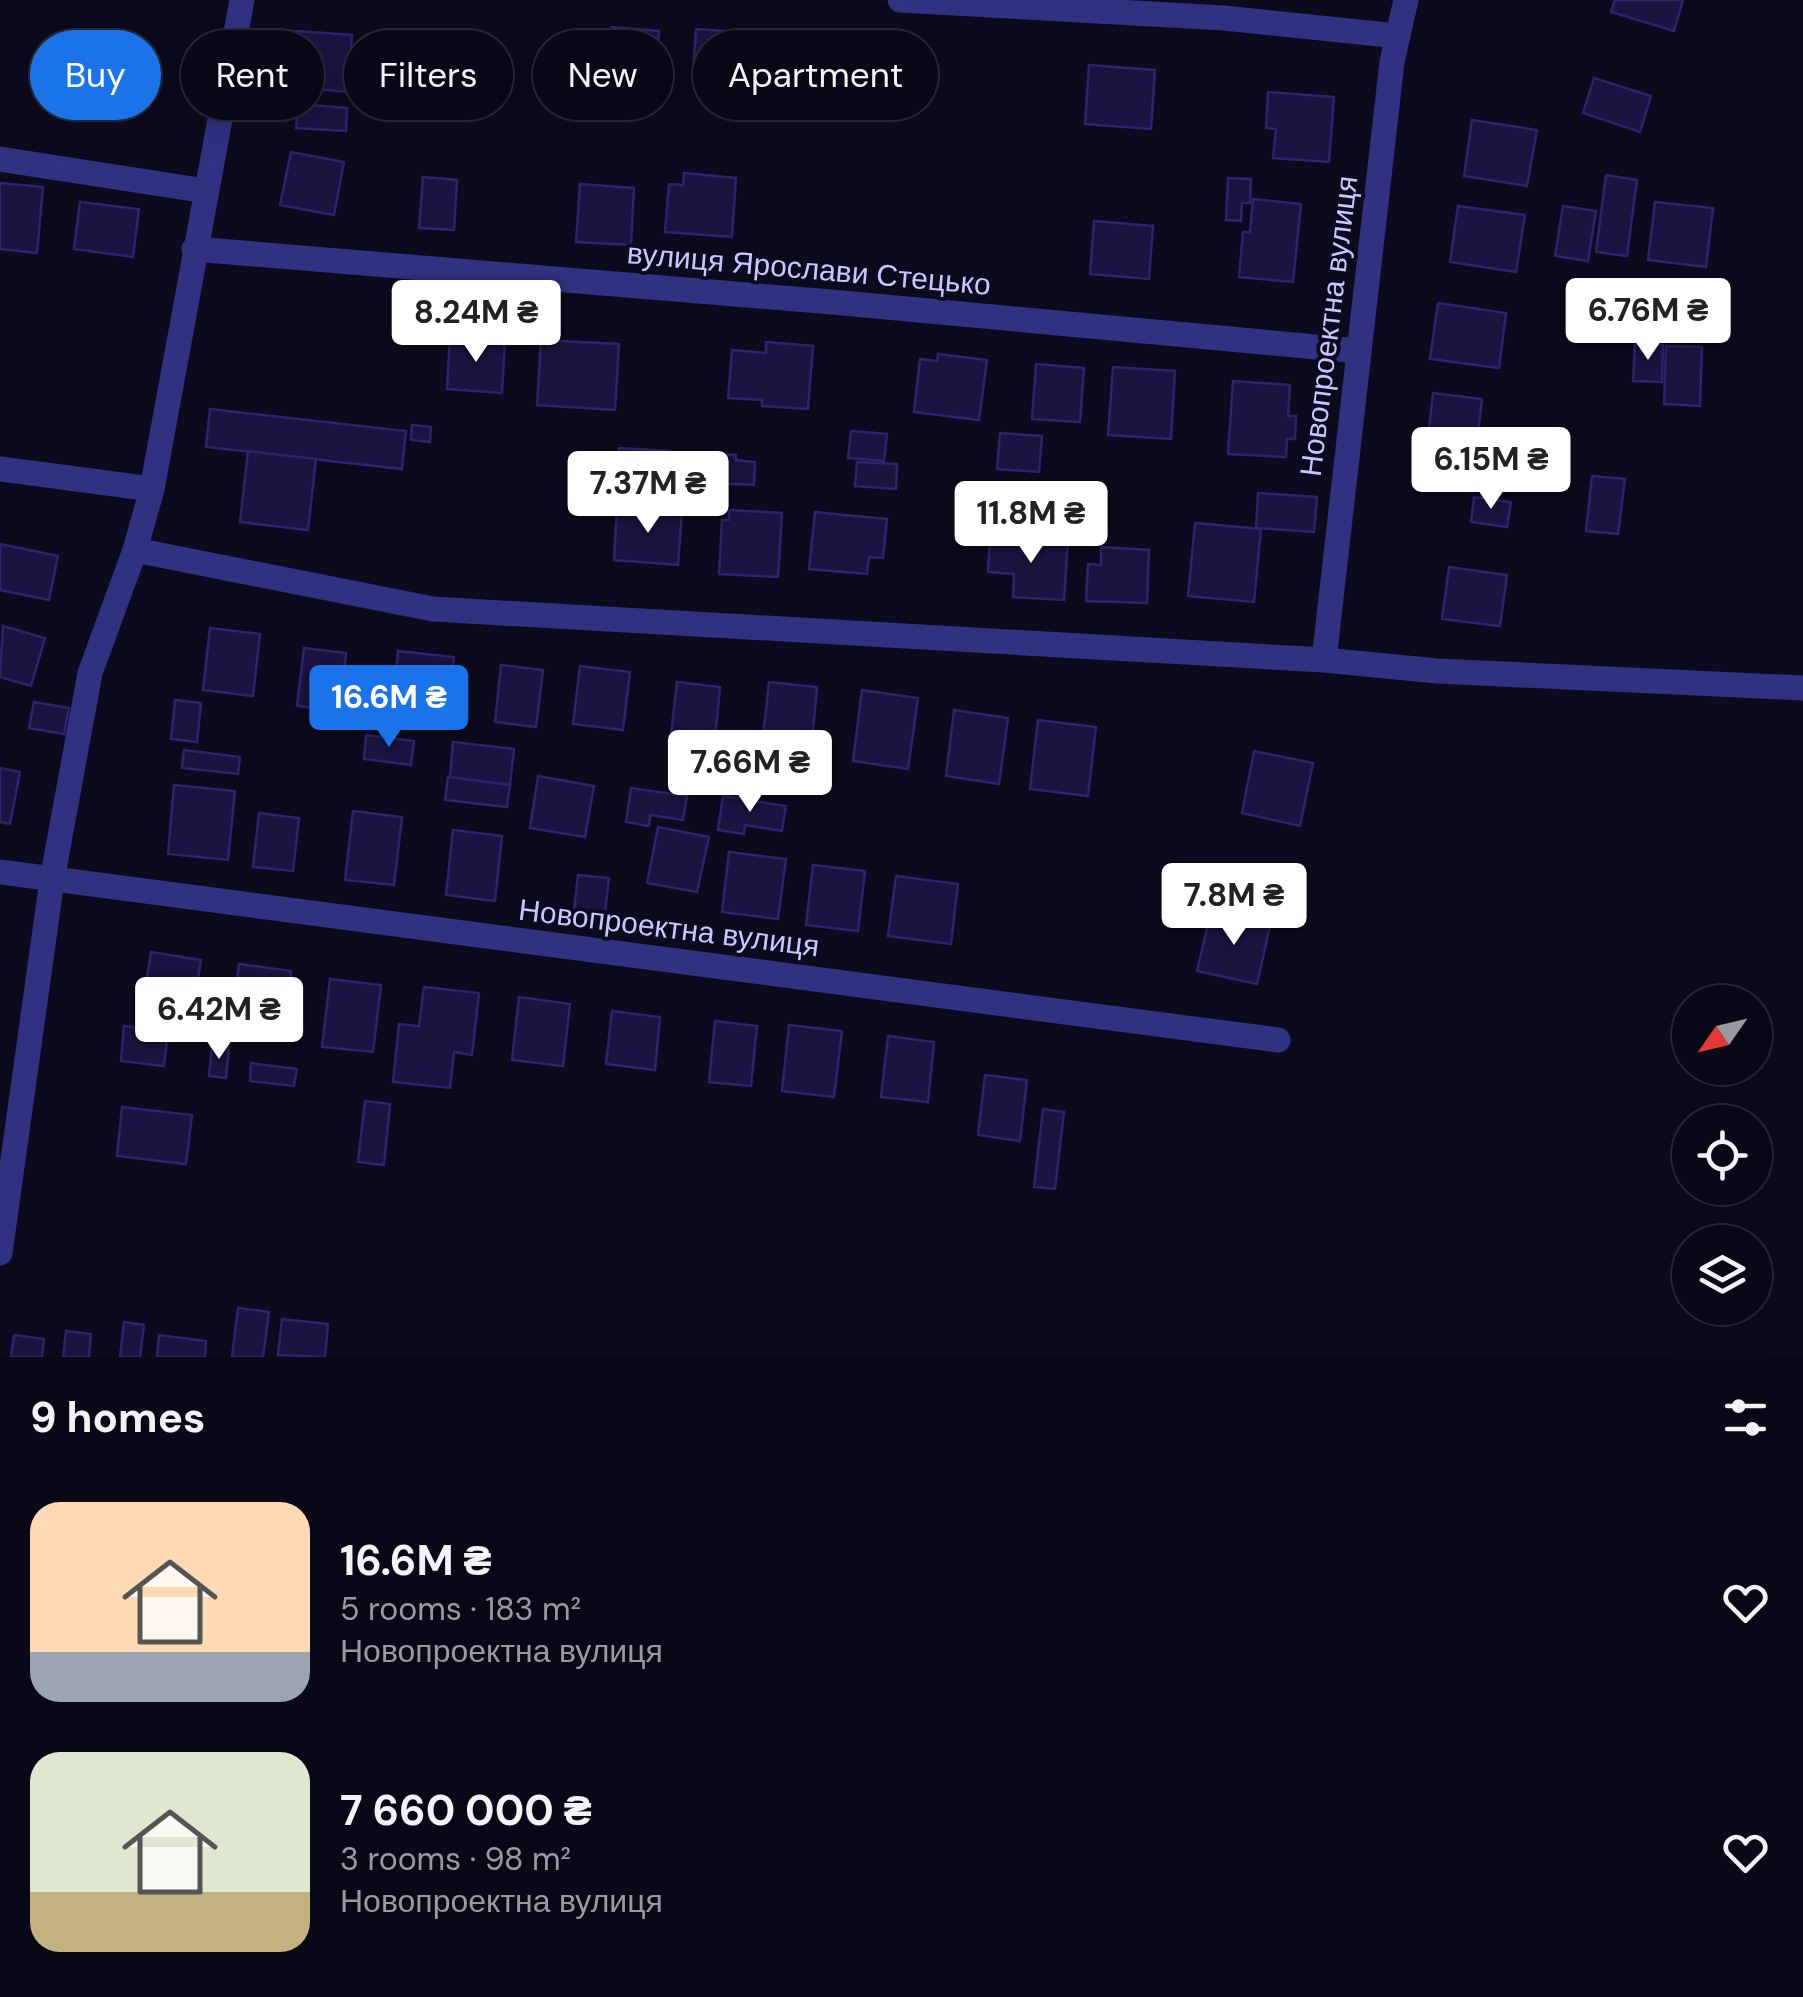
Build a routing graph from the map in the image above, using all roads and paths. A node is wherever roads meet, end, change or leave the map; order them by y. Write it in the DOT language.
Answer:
graph roads {
  1 [pos="242,0"];
  2 [pos="900,0"];
  3 [pos="1406,0"];
  4 [pos="1398,36"];
  5 [pos="0,158"];
  6 [pos="206,190"];
  7 [pos="194,249"];
  8 [pos="1359,351"];
  9 [pos="0,469"];
  10 [pos="152,489"];
  11 [pos="136,550"];
  12 [pos="1324,660"];
  13 [pos="1803,688"];
  14 [pos="0,872"];
  15 [pos="52,880"];
  16 [pos="1278,1040"];
  17 [pos="0,1252"];
  1 -- 6 [label="street"];
  2 -- 4 [label="street"];
  3 -- 4 [label="street, Новопроектна вулиця"];
  4 -- 8 [label="street, Новопроектна вулиця"];
  5 -- 6 [label="street"];
  6 -- 7 [label="street"];
  7 -- 8 [label="street, вулиця Ярослави Стецько"];
  7 -- 10 [label="street"];
  8 -- 12 [label="street, Новопроектна вулиця"];
  9 -- 10 [label="street"];
  10 -- 11 [label="street"];
  11 -- 12 [label="street"];
  11 -- 15 [label="street"];
  12 -- 13 [label="street"];
  14 -- 15 [label="street, Новопроектна вулиця"];
  15 -- 16 [label="street, Новопроектна вулиця"];
  15 -- 17 [label="street"];
}
